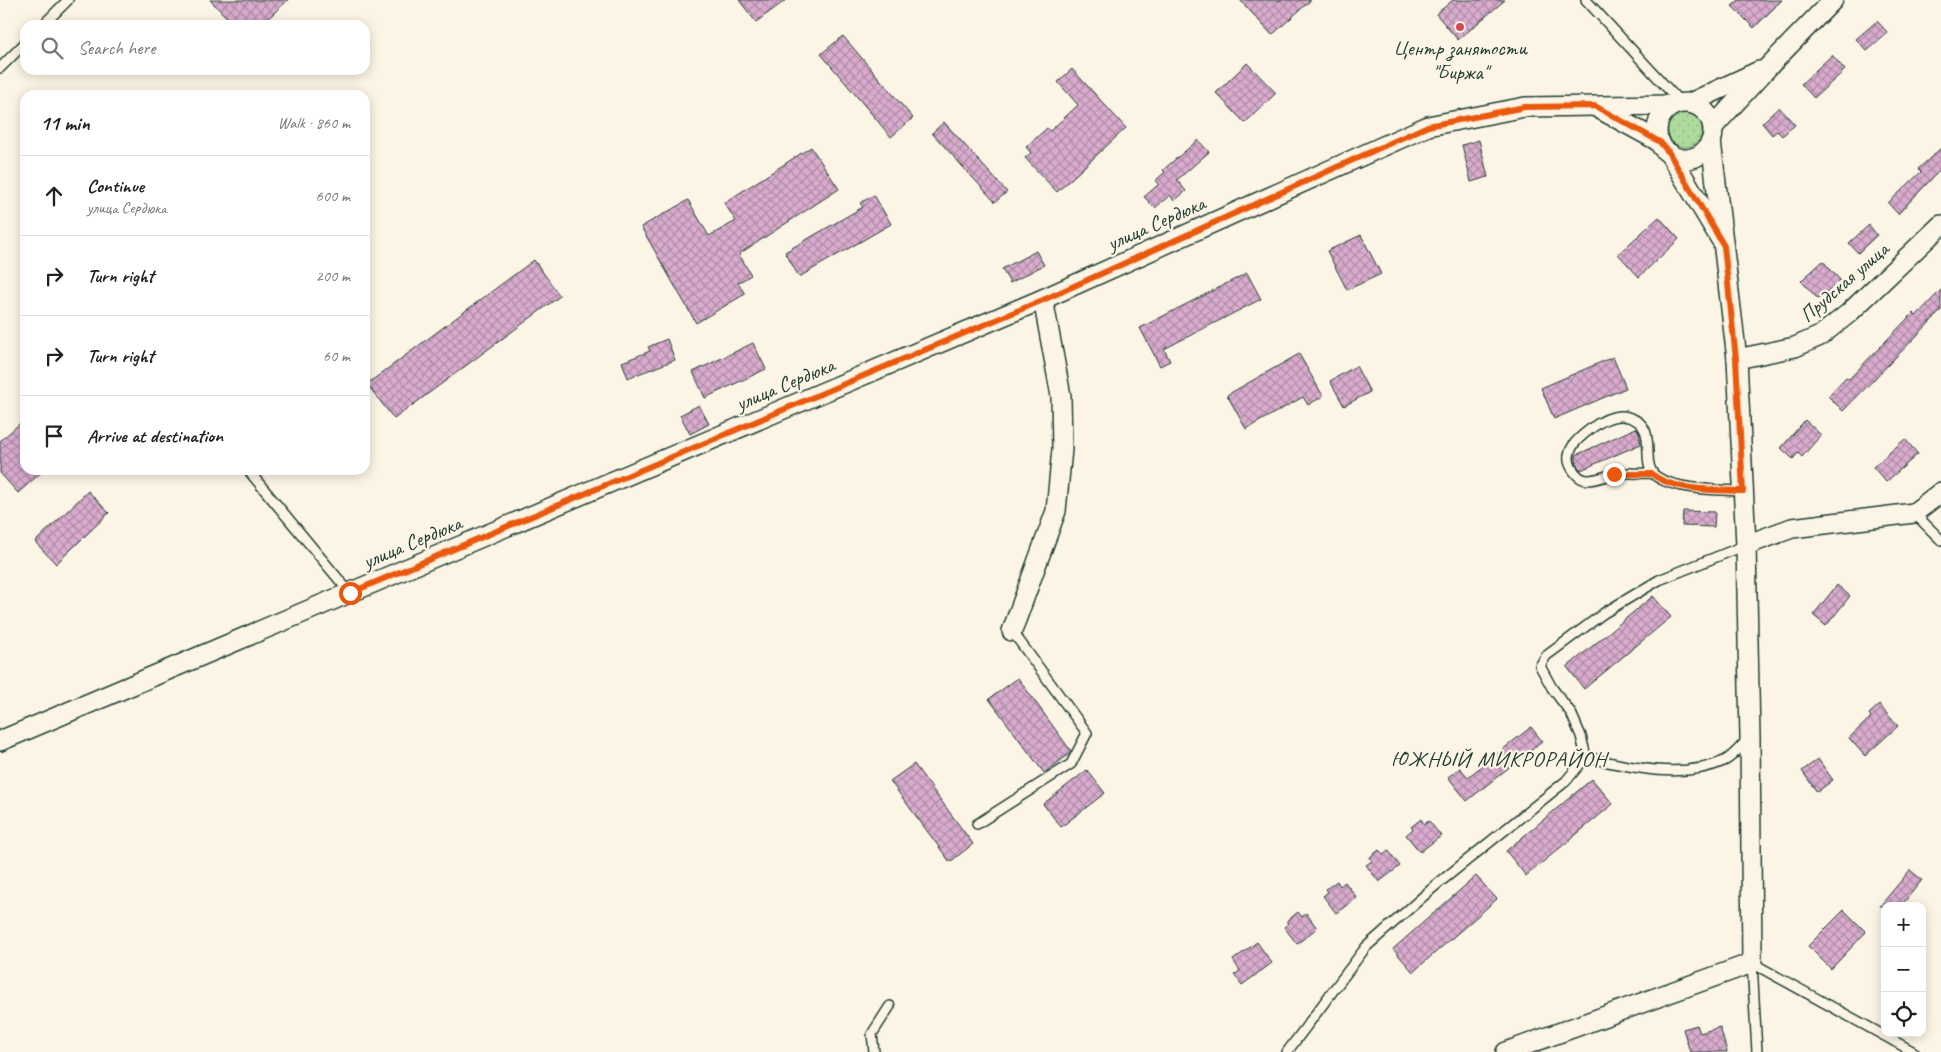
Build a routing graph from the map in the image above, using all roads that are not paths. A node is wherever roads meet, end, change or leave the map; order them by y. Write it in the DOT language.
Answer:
graph roads {
  1 [pos="68,0"];
  2 [pos="1586,0"];
  3 [pos="1833,0"];
  4 [pos="48,20"];
  5 [pos="20,48"];
  6 [pos="0,68"];
  7 [pos="1767,68"];
  8 [pos="1681,104"];
  9 [pos="1595,106"];
  10 [pos="1712,134"];
  11 [pos="1664,147"];
  12 [pos="1941,226"];
  13 [pos="1724,246"];
  14 [pos="1043,300"];
  15 [pos="1736,359"];
  16 [pos="1652,474"];
  17 [pos="252,475"];
  18 [pos="1743,491"];
  19 [pos="1941,492"];
  20 [pos="1914,513"];
  21 [pos="1941,540"];
  22 [pos="1746,545"];
  23 [pos="350,593"];
  24 [pos="1012,631"];
  25 [pos="1750,737"];
  26 [pos="0,741"];
  27 [pos="1586,758"];
  28 [pos="977,824"];
  29 [pos="1752,963"];
  30 [pos="890,1006"];
  31 [pos="874,1052"];
  32 [pos="1287,1052"];
  33 [pos="1506,1052"];
  34 [pos="1757,1052"];
  35 [pos="1914,1052"];
  1 -- 4 [label="lane"];
  2 -- 8 [label="lane"];
  3 -- 7 [label="street"];
  5 -- 6 [label="lane"];
  7 -- 8 [label="street"];
  7 -- 10 [label="street"];
  8 -- 9 [label="street, улица Сердюка"];
  8 -- 10 [label="street"];
  8 -- 11 [label="street"];
  9 -- 11 [label="street"];
  9 -- 14 [label="street, улица Сердюка"];
  10 -- 11 [label="street"];
  10 -- 13 [label="street"];
  11 -- 13 [label="street"];
  12 -- 15 [label="street, Прудская улица"];
  13 -- 15 [label="street"];
  14 -- 23 [label="street, улица Сердюка"];
  14 -- 24 [label="street"];
  15 -- 18 [label="street"];
  16 -- 16 [label="lane"];
  16 -- 18 [label="lane"];
  17 -- 23 [label="lane"];
  18 -- 22 [label="street"];
  19 -- 20 [label="street"];
  20 -- 21 [label="lane"];
  20 -- 22 [label="street"];
  22 -- 25 [label="street"];
  22 -- 27 [label="lane"];
  23 -- 26 [label="street, улица Сердюка"];
  24 -- 28 [label="lane"];
  25 -- 27 [label="lane"];
  25 -- 29 [label="street"];
  27 -- 32 [label="lane"];
  29 -- 33 [label="street"];
  29 -- 34 [label="lane"];
  29 -- 35 [label="lane"];
  30 -- 31 [label="lane"];
}
